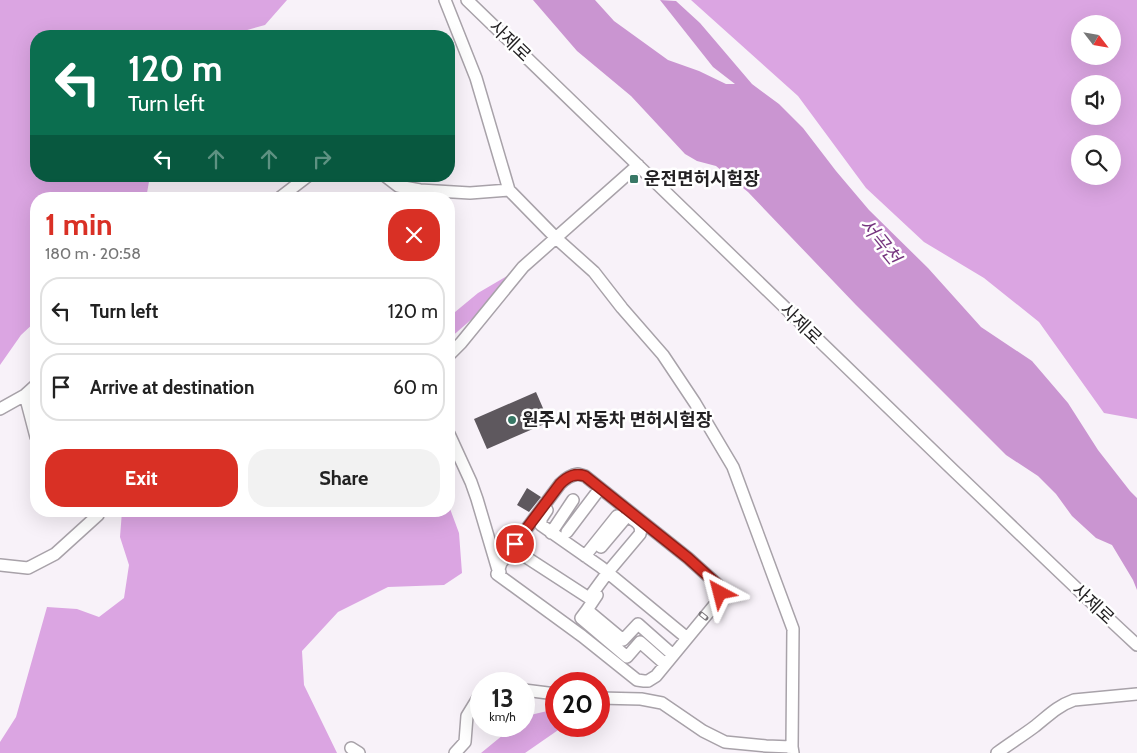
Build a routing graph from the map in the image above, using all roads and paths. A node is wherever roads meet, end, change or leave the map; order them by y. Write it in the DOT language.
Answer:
graph roads {
  1 [pos="445,0"];
  2 [pos="467,0"];
  3 [pos="638,165"];
  4 [pos="300,182"];
  5 [pos="393,182"];
  6 [pos="509,190"];
  7 [pos="287,192"];
  8 [pos="556,238"];
  9 [pos="455,350"];
  10 [pos="30,390"];
  11 [pos="25,395"];
  12 [pos="0,409"];
  13 [pos="30,414"];
  14 [pos="455,447"];
  15 [pos="598,491"];
  16 [pos="568,503"];
  17 [pos="622,515"];
  18 [pos="96,517"];
  19 [pos="567,532"];
  20 [pos="551,533"];
  21 [pos="516,547"];
  22 [pos="597,552"];
  23 [pos="585,556"];
  24 [pos="0,565"];
  25 [pos="497,572"];
  26 [pos="608,575"];
  27 [pos="586,610"];
  28 [pos="685,639"];
  29 [pos="1137,645"];
  30 [pos="669,659"];
  31 [pos="1137,694"];
  32 [pos="610,698"];
  33 [pos="470,711"];
  34 [pos="792,750"];
  35 [pos="455,753"];
  36 [pos="997,753"];
  1 -- 6 [label="street"];
  2 -- 3 [label="street, 사제로"];
  3 -- 8 [label="street"];
  3 -- 29 [label="street, 사제로"];
  4 -- 7 [label="street"];
  5 -- 6 [label="street"];
  6 -- 8 [label="street"];
  8 -- 9 [label="street"];
  8 -- 34 [label="street"];
  10 -- 11 [label="street"];
  11 -- 12 [label="street"];
  11 -- 13 [label="street"];
  14 -- 25 [label="street"];
  15 -- 17 [label="street"];
  15 -- 19 [label="street"];
  15 -- 20 [label="street"];
  16 -- 20 [label="street"];
  17 -- 22 [label="street"];
  17 -- 23 [label="street"];
  17 -- 26 [label="street"];
  18 -- 24 [label="street"];
  20 -- 23 [label="street"];
  21 -- 25 [label="street"];
  21 -- 26 [label="street"];
  21 -- 26 [label="street"];
  21 -- 28 [label="street"];
  23 -- 26 [label="street"];
  25 -- 30 [label="street"];
  26 -- 27 [label="street"];
  26 -- 28 [label="street"];
  26 -- 28 [label="street"];
  27 -- 30 [label="street"];
  27 -- 30 [label="street"];
  28 -- 30 [label="street"];
  31 -- 36 [label="street"];
  32 -- 34 [label="street"];
  33 -- 35 [label="street"];
}
